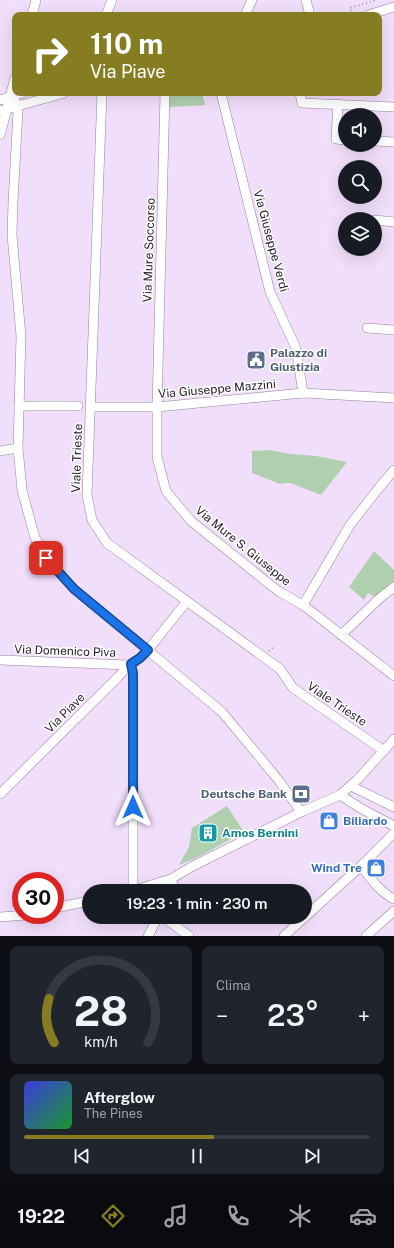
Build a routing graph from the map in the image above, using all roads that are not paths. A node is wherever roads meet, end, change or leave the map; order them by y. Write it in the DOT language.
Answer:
graph roads {
  1 [pos="36,0"];
  2 [pos="112,0"];
  3 [pos="252,0"];
  4 [pos="306,0"];
  5 [pos="394,7"];
  6 [pos="33,12"];
  7 [pos="107,12"];
  8 [pos="246,12"];
  9 [pos="309,12"];
  10 [pos="378,12"];
  11 [pos="12,89"];
  12 [pos="13,96"];
  13 [pos="53,96"];
  14 [pos="102,96"];
  15 [pos="165,96"];
  16 [pos="222,96"];
  17 [pos="301,96"];
  18 [pos="10,97"];
  19 [pos="0,100"];
  20 [pos="338,104"];
  21 [pos="18,106"];
  22 [pos="394,107"];
  23 [pos="4,110"];
  24 [pos="0,135"];
  25 [pos="338,140"];
  26 [pos="382,141"];
  27 [pos="394,142"];
  28 [pos="382,221"];
  29 [pos="394,222"];
  30 [pos="367,328"];
  31 [pos="394,330"];
  32 [pos="303,393"];
  33 [pos="394,398"];
  34 [pos="19,406"];
  35 [pos="78,406"];
  36 [pos="90,407"];
  37 [pos="157,407"];
  38 [pos="18,448"];
  39 [pos="0,451"];
  40 [pos="394,470"];
  41 [pos="394,587"];
  42 [pos="186,601"];
  43 [pos="302,605"];
  44 [pos="341,635"];
  45 [pos="148,650"];
  46 [pos="0,660"];
  47 [pos="130,664"];
  48 [pos="394,676"];
  49 [pos="394,739"];
  50 [pos="384,751"];
  51 [pos="351,786"];
  52 [pos="0,794"];
  53 [pos="340,795"];
  54 [pos="394,806"];
  55 [pos="301,812"];
  56 [pos="394,826"];
  57 [pos="394,833"];
  58 [pos="361,866"];
  59 [pos="171,879"];
  60 [pos="130,884"];
  61 [pos="148,884"];
  62 [pos="173,884"];
  63 [pos="394,899"];
  64 [pos="82,902"];
  65 [pos="64,906"];
  66 [pos="394,911"];
  67 [pos="12,916"];
  68 [pos="0,917"];
  69 [pos="154,924"];
  70 [pos="173,924"];
  71 [pos="148,936"];
  72 [pos="189,936"];
  73 [pos="284,936"];
  74 [pos="366,936"];
  1 -- 6 [label="street"];
  2 -- 7 [label="street"];
  3 -- 8 [label="street"];
  4 -- 9 [label="street"];
  5 -- 10 [label="street"];
  11 -- 18 [label="street"];
  12 -- 18 [label="street"];
  13 -- 21 [label="street"];
  14 -- 36 [label="street, Viale Trieste"];
  15 -- 37 [label="street, Via Mure Soccorso"];
  16 -- 32 [label="street, Via Giuseppe Verdi"];
  17 -- 20 [label="street"];
  18 -- 19 [label="street"];
  18 -- 21 [label="street"];
  18 -- 23 [label="street"];
  20 -- 22 [label="street"];
  20 -- 25 [label="street"];
  21 -- 23 [label="street"];
  21 -- 34 [label="street"];
  23 -- 24 [label="street"];
  26 -- 27 [label="street"];
  28 -- 29 [label="street"];
  30 -- 31 [label="street"];
  32 -- 33 [label="street, Via Giuseppe Mazzini"];
  32 -- 37 [label="street, Via Giuseppe Mazzini"];
  34 -- 35 [label="street"];
  34 -- 38 [label="street"];
  36 -- 37 [label="street, Via Giuseppe Mazzini"];
  36 -- 42 [label="street, Viale Trieste"];
  37 -- 43 [label="street, Via Mure S. Giuseppe"];
  38 -- 39 [label="street"];
  38 -- 45 [label="street"];
  40 -- 43 [label="street"];
  41 -- 44 [label="street"];
  42 -- 45 [label="street, Via Piave"];
  42 -- 50 [label="street, Viale Trieste"];
  43 -- 44 [label="street, Via Mure S. Giuseppe"];
  44 -- 48 [label="street, Via Mure S. Giuseppe"];
  45 -- 47 [label="street, Via Piave"];
  45 -- 55 [label="street"];
  46 -- 47 [label="street, Via Domenico Piva"];
  47 -- 52 [label="street, Via Piave"];
  47 -- 60 [label="street"];
  49 -- 50 [label="street"];
  50 -- 51 [label="street"];
  51 -- 53 [label="street"];
  51 -- 54 [label="street"];
  53 -- 55 [label="street"];
  53 -- 56 [label="street"];
  55 -- 59 [label="street"];
  57 -- 58 [label="street"];
  58 -- 63 [label="street"];
  58 -- 73 [label="street"];
  59 -- 61 [label="street"];
  59 -- 62 [label="street"];
  64 -- 65 [label="street"];
  66 -- 74 [label="street"];
  67 -- 68 [label="street"];
  69 -- 71 [label="street"];
  70 -- 72 [label="street"];
}
